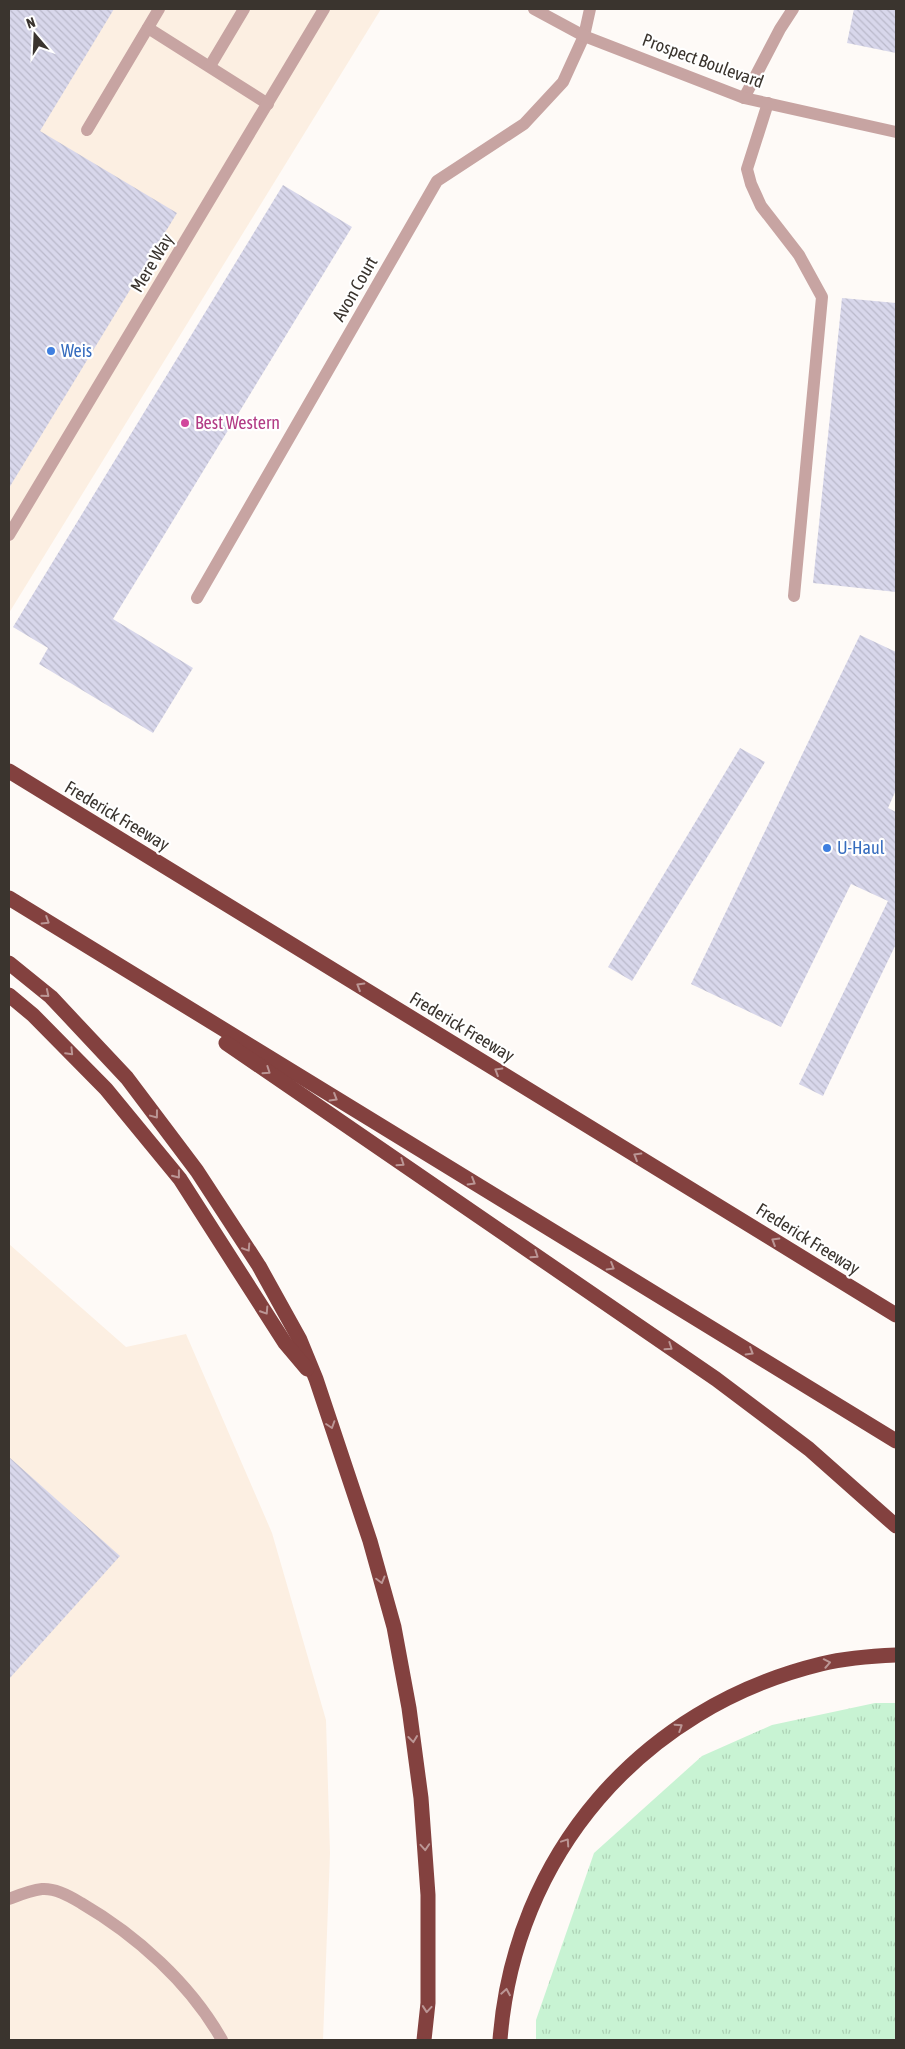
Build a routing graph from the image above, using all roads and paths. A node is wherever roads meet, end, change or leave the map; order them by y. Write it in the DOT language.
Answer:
graph roads {
  1 [pos="159,9"];
  2 [pos="244,9"];
  3 [pos="324,9"];
  4 [pos="534,9"];
  5 [pos="590,9"];
  6 [pos="793,9"];
  7 [pos="148,28"];
  8 [pos="584,36"];
  9 [pos="210,66"];
  10 [pos="744,98"];
  11 [pos="768,103"];
  12 [pos="268,104"];
  13 [pos="87,130"];
  14 [pos="896,132"];
  15 [pos="9,535"];
  16 [pos="794,596"];
  17 [pos="197,598"];
  18 [pos="9,771"];
  19 [pos="9,898"];
  20 [pos="83,944"];
  21 [pos="9,963"];
  22 [pos="9,995"];
  23 [pos="817,1266"];
  24 [pos="896,1306"];
  25 [pos="896,1315"];
  26 [pos="316,1379"];
  27 [pos="896,1441"];
  28 [pos="896,1526"];
  29 [pos="896,1655"];
  30 [pos="9,1899"];
  31 [pos="222,2040"];
  32 [pos="424,2040"];
  33 [pos="500,2040"];
  1 -- 7 [label="street"];
  2 -- 9 [label="street"];
  3 -- 12 [label="street, Mere Way"];
  4 -- 8 [label="street, Prospect Boulevard"];
  5 -- 8 [label="street, Avon Court"];
  6 -- 10 [label="street"];
  7 -- 9 [label="street"];
  7 -- 13 [label="street"];
  8 -- 10 [label="street, Prospect Boulevard"];
  8 -- 17 [label="street, Avon Court"];
  9 -- 12 [label="street"];
  10 -- 11 [label="street, Prospect Boulevard"];
  11 -- 14 [label="street, Prospect Boulevard"];
  11 -- 16 [label="street"];
  12 -- 15 [label="street, Mere Way"];
  23 -- 18 [label="highway, Frederick Freeway, one-way"];
  19 -- 20 [label="highway, one-way"];
  20 -- 27 [label="highway, one-way"];
  20 -- 28 [label="highway, one-way"];
  21 -- 26 [label="highway, one-way"];
  22 -- 26 [label="highway, one-way"];
  23 -- 24 [label="highway"];
  23 -- 25 [label="highway, Frederick Freeway"];
  26 -- 32 [label="highway, one-way"];
  33 -- 29 [label="highway, one-way"];
  30 -- 31 [label="street"];
}
